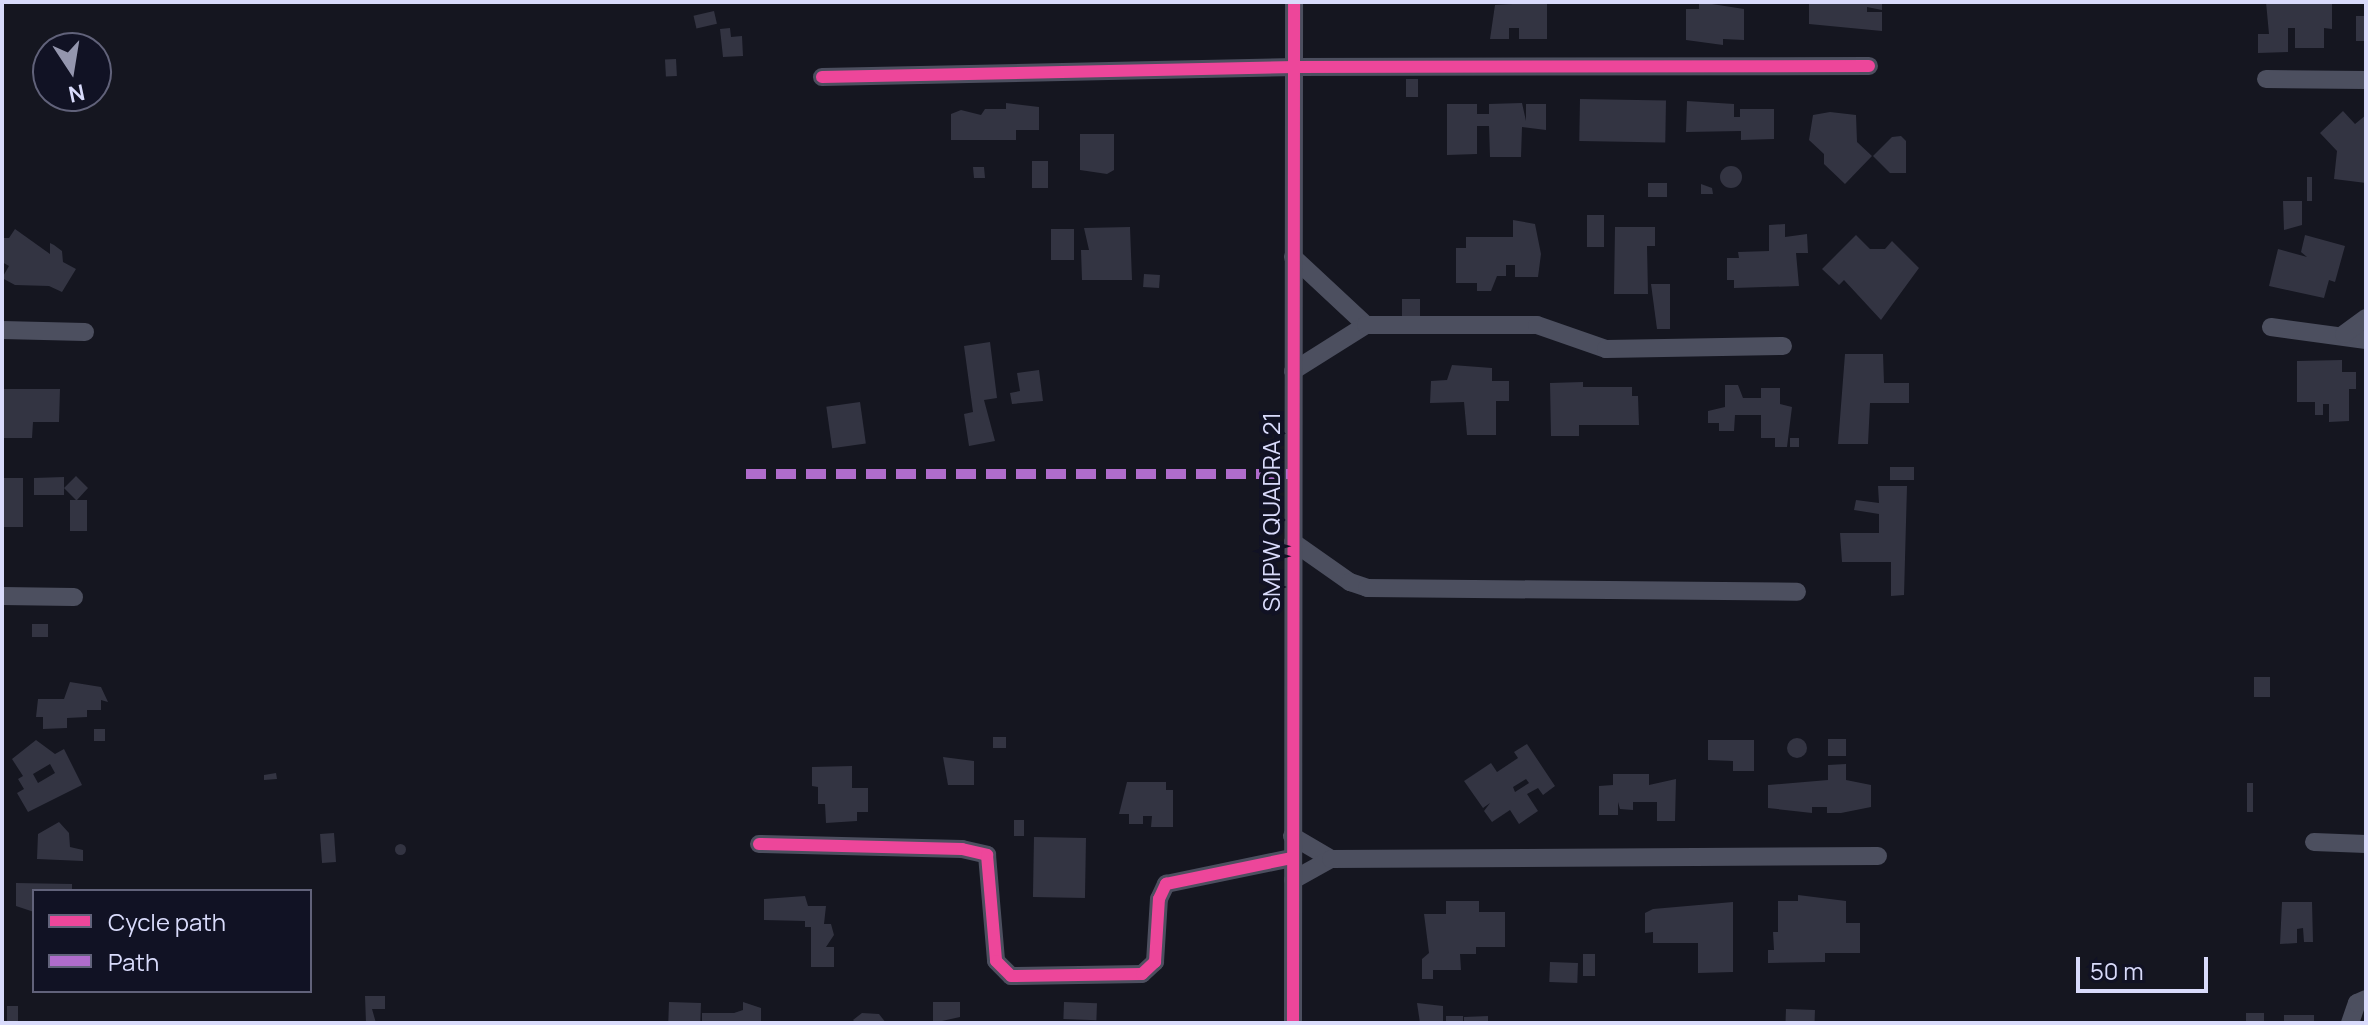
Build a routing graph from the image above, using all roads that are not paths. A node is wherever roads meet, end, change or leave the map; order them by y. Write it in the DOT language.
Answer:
graph roads {
  1 [pos="1294,2"];
  2 [pos="1869,66"];
  3 [pos="1295,67"];
  4 [pos="822,77"];
  5 [pos="2266,79"];
  6 [pos="2366,80"];
  7 [pos="1293,257"];
  8 [pos="2366,318"];
  9 [pos="1366,325"];
  10 [pos="2271,327"];
  11 [pos="2,330"];
  12 [pos="85,332"];
  13 [pos="2344,334"];
  14 [pos="2366,340"];
  15 [pos="1783,346"];
  16 [pos="1293,371"];
  17 [pos="1293,542"];
  18 [pos="1797,592"];
  19 [pos="2,596"];
  20 [pos="74,597"];
  21 [pos="1292,836"];
  22 [pos="2314,842"];
  23 [pos="759,844"];
  24 [pos="2366,844"];
  25 [pos="1878,856"];
  26 [pos="1292,858"];
  27 [pos="1331,859"];
  28 [pos="1293,880"];
  29 [pos="2366,999"];
  30 [pos="1293,1023"];
  31 [pos="2350,1023"];
  1 -- 3 [label="street, SMPW QUADRA 21"];
  2 -- 3 [label="street"];
  3 -- 4 [label="street"];
  3 -- 7 [label="street, SMPW QUADRA 21"];
  5 -- 6 [label="street"];
  7 -- 9 [label="street"];
  7 -- 16 [label="street, SMPW QUADRA 21"];
  8 -- 13 [label="street"];
  9 -- 15 [label="street"];
  9 -- 16 [label="street"];
  10 -- 13 [label="street"];
  11 -- 12 [label="street"];
  13 -- 14 [label="street"];
  16 -- 17 [label="street, SMPW QUADRA 21"];
  17 -- 18 [label="street"];
  17 -- 21 [label="street, SMPW QUADRA 21"];
  19 -- 20 [label="street"];
  21 -- 26 [label="street, SMPW QUADRA 21"];
  21 -- 27 [label="street"];
  22 -- 24 [label="street"];
  23 -- 26 [label="street"];
  25 -- 27 [label="street"];
  26 -- 28 [label="street, SMPW QUADRA 21"];
  27 -- 28 [label="street"];
  28 -- 30 [label="street, SMPW QUADRA 21"];
  29 -- 31 [label="street"];
}
